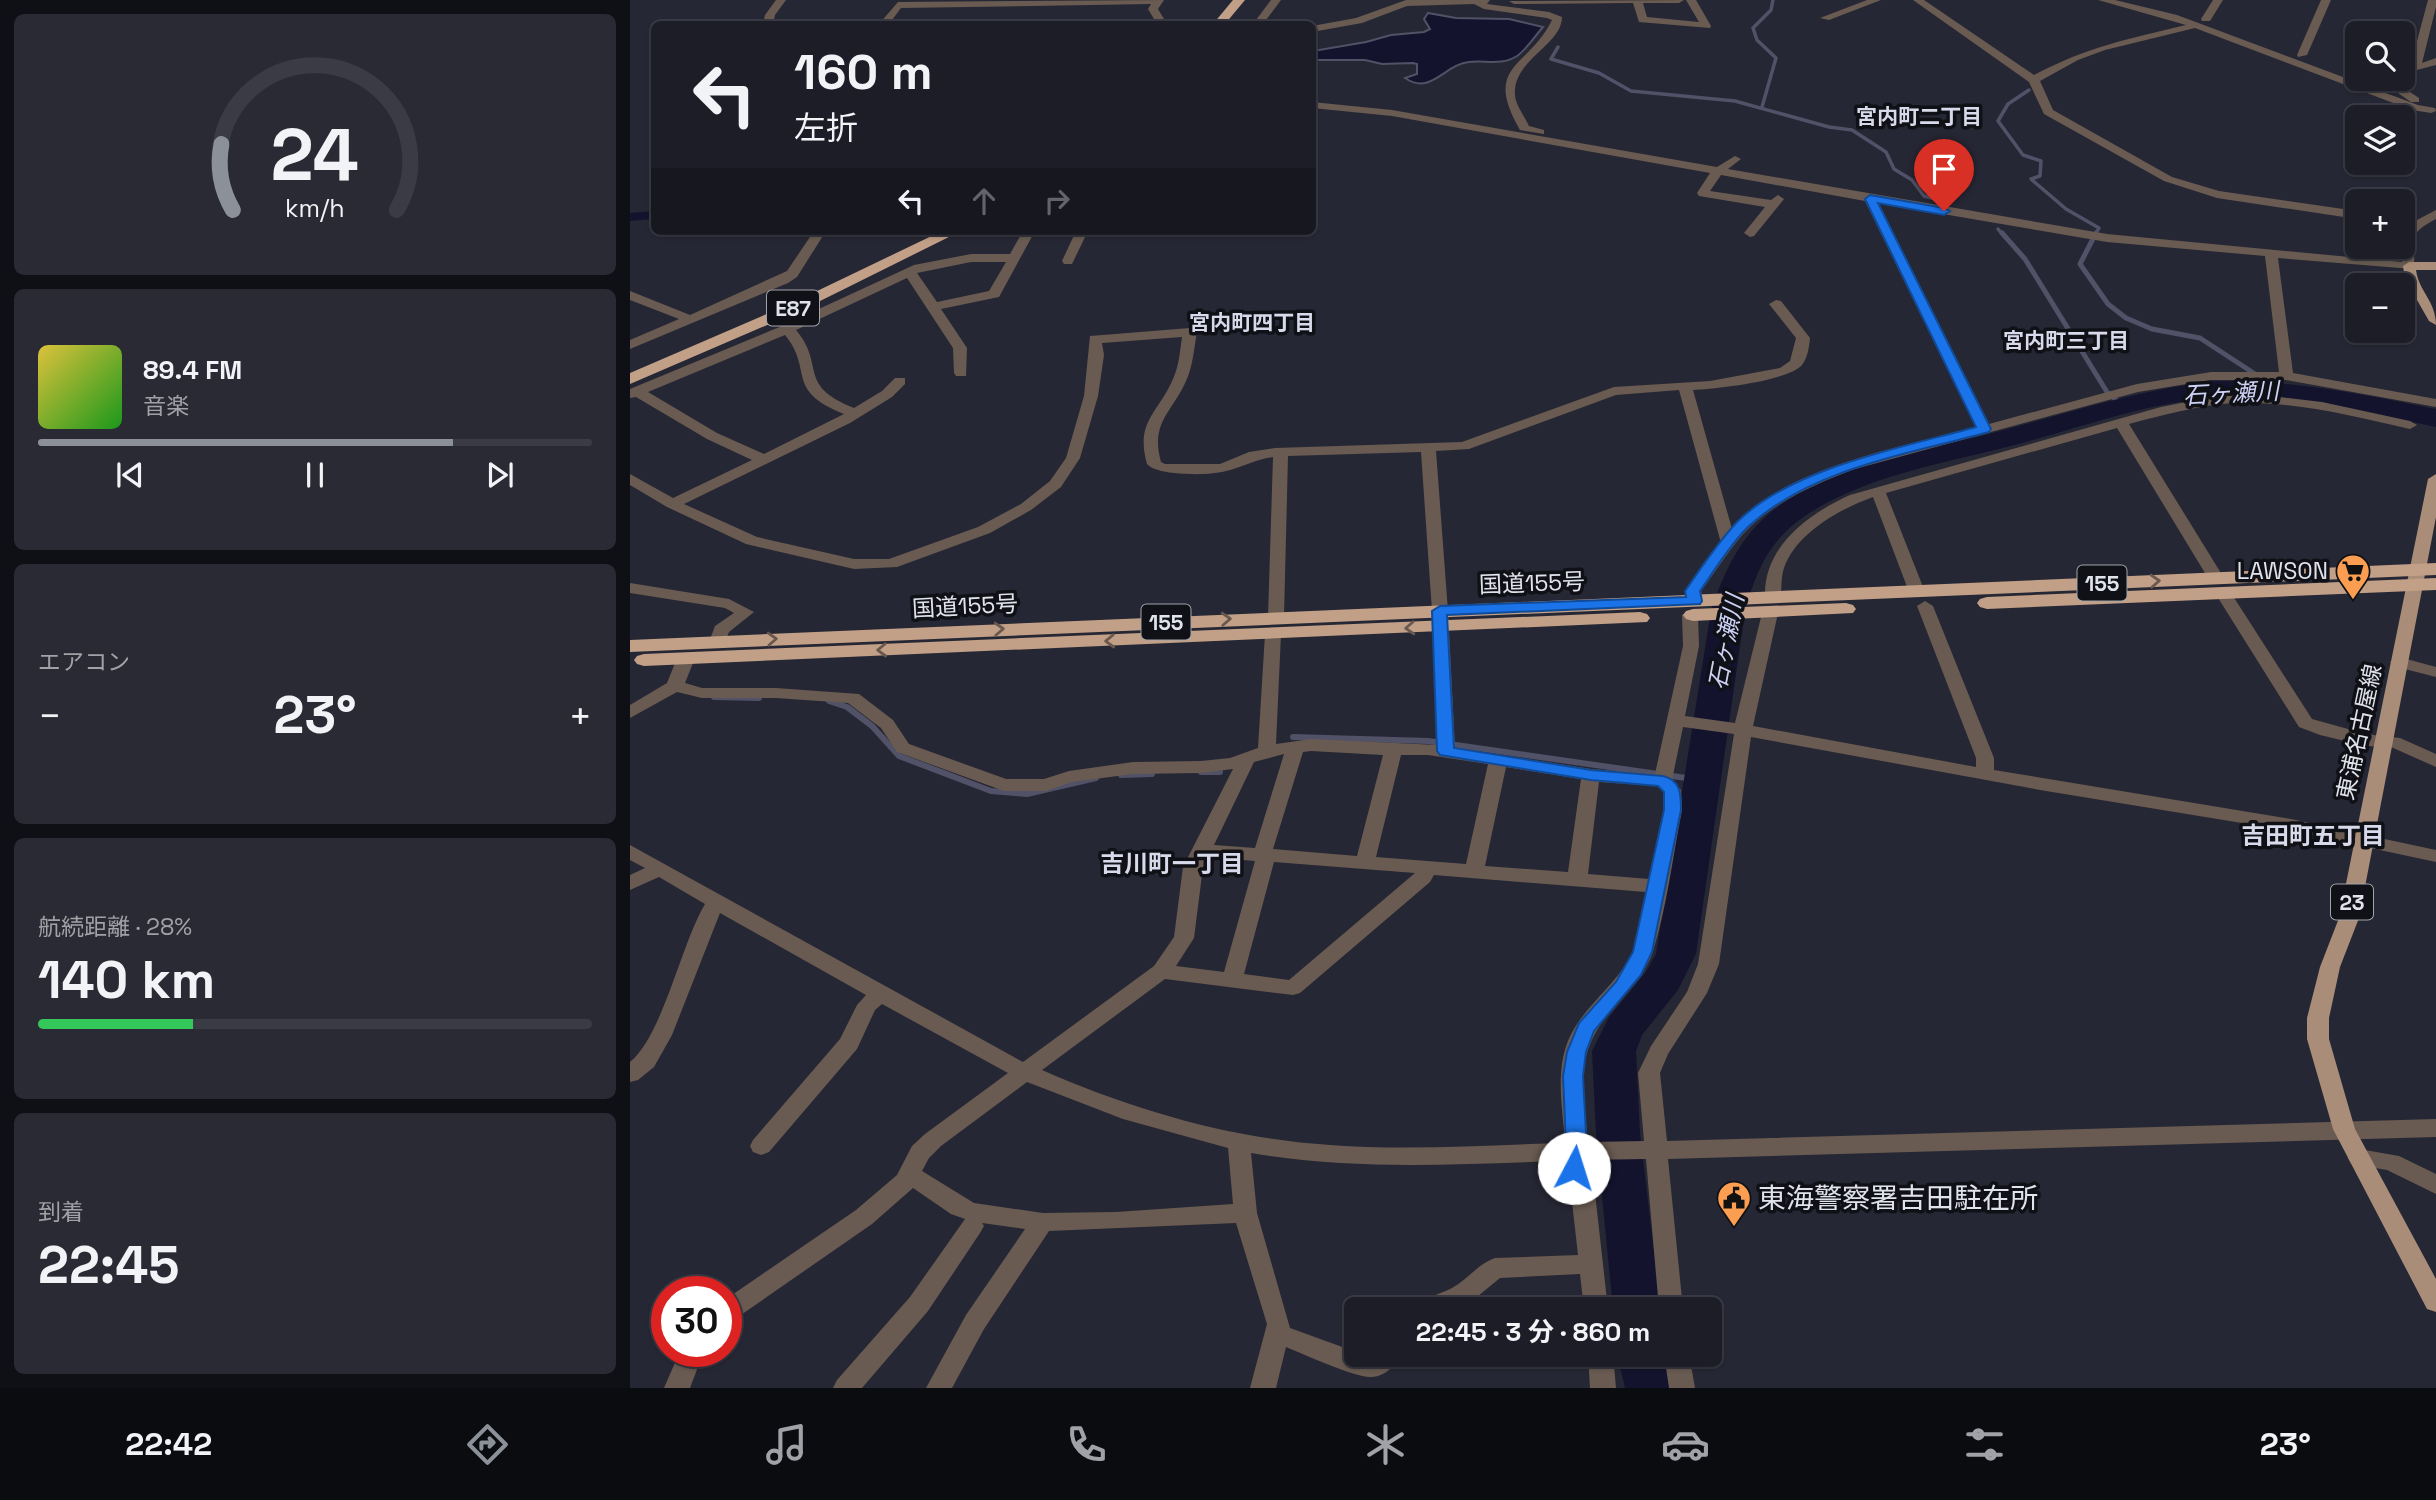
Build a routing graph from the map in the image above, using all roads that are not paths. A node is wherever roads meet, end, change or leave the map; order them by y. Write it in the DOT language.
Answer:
graph roads {
  1 [pos="781,0"];
  2 [pos="1159,0"];
  3 [pos="1239,0"];
  4 [pos="1276,0"];
  5 [pos="1679,0"];
  6 [pos="1691,0"];
  7 [pos="1876,0"];
  8 [pos="1918,0"];
  9 [pos="2103,0"];
  10 [pos="2157,0"];
  11 [pos="2218,0"];
  12 [pos="2326,0"];
  13 [pos="2433,0"];
  14 [pos="1054,1"];
  15 [pos="1475,1"];
  16 [pos="1637,1"];
  17 [pos="945,2"];
  18 [pos="1825,18"];
  19 [pos="769,21"];
  20 [pos="886,21"];
  21 [pos="1160,21"];
  22 [pos="1222,21"];
  23 [pos="1260,21"];
  24 [pos="2202,22"];
  25 [pos="1316,28"];
  26 [pos="2302,55"];
  27 [pos="2436,61"];
  28 [pos="2415,69"];
  29 [pos="2345,71"];
  30 [pos="2034,80"];
  31 [pos="2406,91"];
  32 [pos="1316,105"];
  33 [pos="2433,112"];
  34 [pos="1735,159"];
  35 [pos="1666,162"];
  36 [pos="1718,172"];
  37 [pos="1794,185"];
  38 [pos="1870,199"];
  39 [pos="1772,204"];
  40 [pos="2345,213"];
  41 [pos="2436,214"];
  42 [pos="2415,224"];
  43 [pos="2418,225"];
  44 [pos="1751,233"];
  45 [pos="817,235"];
  46 [pos="922,235"];
  47 [pos="946,235"];
  48 [pos="1027,235"];
  49 [pos="1080,235"];
  50 [pos="2271,251"];
  51 [pos="1015,258"];
  52 [pos="1068,261"];
  53 [pos="2409,266"];
  54 [pos="2436,266"];
  55 [pos="910,272"];
  56 [pos="630,295"];
  57 [pos="1776,304"];
  58 [pos="934,307"];
  59 [pos="692,320"];
  60 [pos="2436,321"];
  61 [pos="788,329"];
  62 [pos="630,345"];
  63 [pos="630,367"];
  64 [pos="961,373"];
  65 [pos="2286,376"];
  66 [pos="900,381"];
  67 [pos="1686,387"];
  68 [pos="632,388"];
  69 [pos="2436,402"];
  70 [pos="855,414"];
  71 [pos="2121,423"];
  72 [pos="2410,425"];
  73 [pos="1984,429"];
  74 [pos="1428,447"];
  75 [pos="1282,452"];
  76 [pos="765,460"];
  77 [pos="630,479"];
  78 [pos="2436,479"];
  79 [pos="1878,491"];
  80 [pos="672,505"];
  81 [pos="1728,542"];
  82 [pos="2423,574"];
  83 [pos="2436,584"];
  84 [pos="2220,585"];
  85 [pos="630,588"];
  86 [pos="1921,599"];
  87 [pos="1770,605"];
  88 [pos="1696,608"];
  89 [pos="1439,619"];
  90 [pos="1275,626"];
  91 [pos="717,642"];
  92 [pos="630,646"];
  93 [pos="686,658"];
  94 [pos="630,660"];
  95 [pos="2399,662"];
  96 [pos="2436,671"];
  97 [pos="675,686"];
  98 [pos="630,713"];
  99 [pos="1675,720"];
  100 [pos="1745,729"];
  101 [pos="2382,741"];
  102 [pos="1296,746"];
  103 [pos="1393,750"];
  104 [pos="1267,751"];
  105 [pos="1446,751"];
  106 [pos="1246,760"];
  107 [pos="1498,760"];
  108 [pos="2436,761"];
  109 [pos="1985,773"];
  110 [pos="1591,775"];
  111 [pos="1663,781"];
  112 [pos="2363,837"];
  113 [pos="1201,850"];
  114 [pos="630,851"];
  115 [pos="1264,855"];
  116 [pos="2436,856"];
  117 [pos="1365,863"];
  118 [pos="1427,868"];
  119 [pos="660,869"];
  120 [pos="1474,872"];
  121 [pos="1577,880"];
  122 [pos="630,883"];
  123 [pos="1658,886"];
  124 [pos="717,904"];
  125 [pos="1161,971"];
  126 [pos="1232,980"];
  127 [pos="881,993"];
  128 [pos="635,1065"];
  129 [pos="1027,1073"];
  130 [pos="2436,1128"];
  131 [pos="2344,1129"];
  132 [pos="1239,1141"];
  133 [pos="761,1146"];
  134 [pos="1656,1151"];
  135 [pos="1574,1152"];
  136 [pos="2360,1158"];
  137 [pos="910,1174"];
  138 [pos="2436,1185"];
  139 [pos="1245,1213"];
  140 [pos="1044,1222"];
  141 [pos="972,1226"];
  142 [pos="1591,1264"];
  143 [pos="1457,1297"];
  144 [pos="1595,1297"];
  145 [pos="1670,1297"];
  146 [pos="742,1301"];
  147 [pos="2436,1302"];
  148 [pos="1276,1333"];
  149 [pos="1344,1358"];
  150 [pos="686,1367"];
  151 [pos="1601,1367"];
  152 [pos="1678,1367"];
  153 [pos="677,1388"];
  154 [pos="846,1388"];
  155 [pos="939,1388"];
  156 [pos="1262,1388"];
  157 [pos="1603,1388"];
  158 [pos="1682,1388"];
  1 -- 19 [label="street"];
  2 -- 14 [label="street"];
  2 -- 21 [label="street"];
  3 -- 22 [label="highway"];
  4 -- 23 [label="street"];
  5 -- 16 [label="street"];
  6 -- 16 [label="street"];
  7 -- 18 [label="street"];
  8 -- 30 [label="street"];
  9 -- 24 [label="street"];
  10 -- 24 [label="street"];
  11 -- 24 [label="street"];
  12 -- 26 [label="street"];
  13 -- 28 [label="street"];
  14 -- 17 [label="street"];
  15 -- 16 [label="street"];
  15 -- 25 [label="street"];
  15 -- 35 [label="street"];
  17 -- 20 [label="street"];
  24 -- 26 [label="street"];
  24 -- 30 [label="street"];
  24 -- 33 [label="street"];
  26 -- 29 [label="street"];
  27 -- 28 [label="street"];
  30 -- 40 [label="street"];
  31 -- 33 [label="street"];
  32 -- 35 [label="street"];
  34 -- 36 [label="street"];
  35 -- 36 [label="street"];
  36 -- 37 [label="street"];
  36 -- 39 [label="street"];
  37 -- 38 [label="street"];
  37 -- 39 [label="street"];
  38 -- 50 [label="street"];
  38 -- 73 [label="street"];
  39 -- 44 [label="street"];
  41 -- 43 [label="street"];
  42 -- 43 [label="street"];
  43 -- 53 [label="street"];
  45 -- 59 [label="street"];
  46 -- 63 [label="highway, E87"];
  47 -- 68 [label="highway, E87"];
  48 -- 51 [label="street"];
  49 -- 52 [label="street"];
  50 -- 53 [label="street"];
  50 -- 65 [label="street"];
  51 -- 55 [label="street"];
  51 -- 58 [label="street"];
  53 -- 54 [label="main road"];
  53 -- 60 [label="main road"];
  55 -- 58 [label="street"];
  55 -- 61 [label="street"];
  56 -- 59 [label="street"];
  57 -- 67 [label="street"];
  58 -- 64 [label="street"];
  59 -- 62 [label="street"];
  61 -- 68 [label="street"];
  61 -- 70 [label="street"];
  65 -- 69 [label="street"];
  65 -- 73 [label="street"];
  66 -- 70 [label="street"];
  67 -- 74 [label="street"];
  67 -- 81 [label="street"];
  68 -- 76 [label="street"];
  70 -- 76 [label="street"];
  71 -- 72 [label="street"];
  71 -- 79 [label="street"];
  71 -- 84 [label="street"];
  73 -- 81 [label="street"];
  74 -- 75 [label="street"];
  74 -- 89 [label="street"];
  75 -- 80 [label="street"];
  75 -- 90 [label="street"];
  76 -- 80 [label="street"];
  77 -- 80 [label="street"];
  78 -- 82 [label="main road, 東浦名古屋線 / 23"];
  79 -- 86 [label="street"];
  79 -- 87 [label="street"];
  81 -- 88 [label="street"];
  82 -- 83 [label="highway, 国道155号 / 155"];
  82 -- 84 [label="highway, 国道155号 / 155"];
  82 -- 95 [label="main road, 東浦名古屋線 / 23"];
  84 -- 86 [label="highway, 国道155号 / 155"];
  84 -- 101 [label="street"];
  85 -- 91 [label="street"];
  86 -- 87 [label="highway, 国道155号 / 155"];
  86 -- 109 [label="street"];
  87 -- 88 [label="highway, 国道155号 / 155"];
  87 -- 100 [label="street"];
  88 -- 89 [label="highway, 国道155号 / 155"];
  88 -- 99 [label="street"];
  89 -- 90 [label="highway, 国道155号 / 155"];
  89 -- 105 [label="street"];
  91 -- 90 [label="highway, 国道155号 / 155, one-way"];
  90 -- 93 [label="highway, 国道155号 / 155, one-way"];
  90 -- 104 [label="street"];
  91 -- 92 [label="highway, 国道155号 / 155"];
  93 -- 94 [label="highway, 国道155号 / 155"];
  93 -- 97 [label="street"];
  95 -- 96 [label="street"];
  95 -- 101 [label="main road, 東浦名古屋線 / 23"];
  97 -- 98 [label="street"];
  97 -- 106 [label="street"];
  99 -- 100 [label="street"];
  99 -- 111 [label="street"];
  100 -- 109 [label="street"];
  100 -- 134 [label="street"];
  101 -- 108 [label="street"];
  101 -- 112 [label="main road, 東浦名古屋線 / 23"];
  102 -- 103 [label="street"];
  102 -- 104 [label="street"];
  102 -- 115 [label="street"];
  103 -- 105 [label="street"];
  103 -- 117 [label="street"];
  104 -- 106 [label="street"];
  105 -- 107 [label="street"];
  106 -- 113 [label="street"];
  107 -- 110 [label="street"];
  107 -- 120 [label="street"];
  109 -- 112 [label="street"];
  110 -- 111 [label="street"];
  110 -- 121 [label="street"];
  111 -- 123 [label="street"];
  112 -- 116 [label="street"];
  112 -- 131 [label="main road, 東浦名古屋線 / 23"];
  113 -- 115 [label="street"];
  113 -- 125 [label="street"];
  114 -- 119 [label="street"];
  115 -- 117 [label="street"];
  115 -- 126 [label="street"];
  117 -- 118 [label="street"];
  118 -- 120 [label="street"];
  118 -- 126 [label="street"];
  119 -- 122 [label="street"];
  119 -- 124 [label="street"];
  120 -- 121 [label="street"];
  121 -- 123 [label="street"];
  123 -- 135 [label="street"];
  124 -- 127 [label="street"];
  124 -- 128 [label="street"];
  125 -- 126 [label="street"];
  125 -- 129 [label="street"];
  127 -- 129 [label="street"];
  127 -- 133 [label="street"];
  129 -- 132 [label="street"];
  129 -- 137 [label="street"];
  130 -- 131 [label="street"];
  131 -- 134 [label="street"];
  131 -- 136 [label="main road, 東浦名古屋線 / 23"];
  132 -- 135 [label="street"];
  132 -- 139 [label="street"];
  134 -- 135 [label="street"];
  134 -- 145 [label="street"];
  135 -- 142 [label="street"];
  136 -- 138 [label="street"];
  136 -- 147 [label="main road, 東浦名古屋線 / 23"];
  137 -- 140 [label="street"];
  137 -- 146 [label="street"];
  139 -- 140 [label="street"];
  139 -- 148 [label="street"];
  140 -- 155 [label="street"];
  141 -- 154 [label="street"];
  142 -- 143 [label="street"];
  142 -- 144 [label="street"];
  148 -- 149 [label="street"];
  148 -- 156 [label="street"];
  150 -- 153 [label="street"];
  151 -- 157 [label="street"];
  152 -- 158 [label="street"];
}
